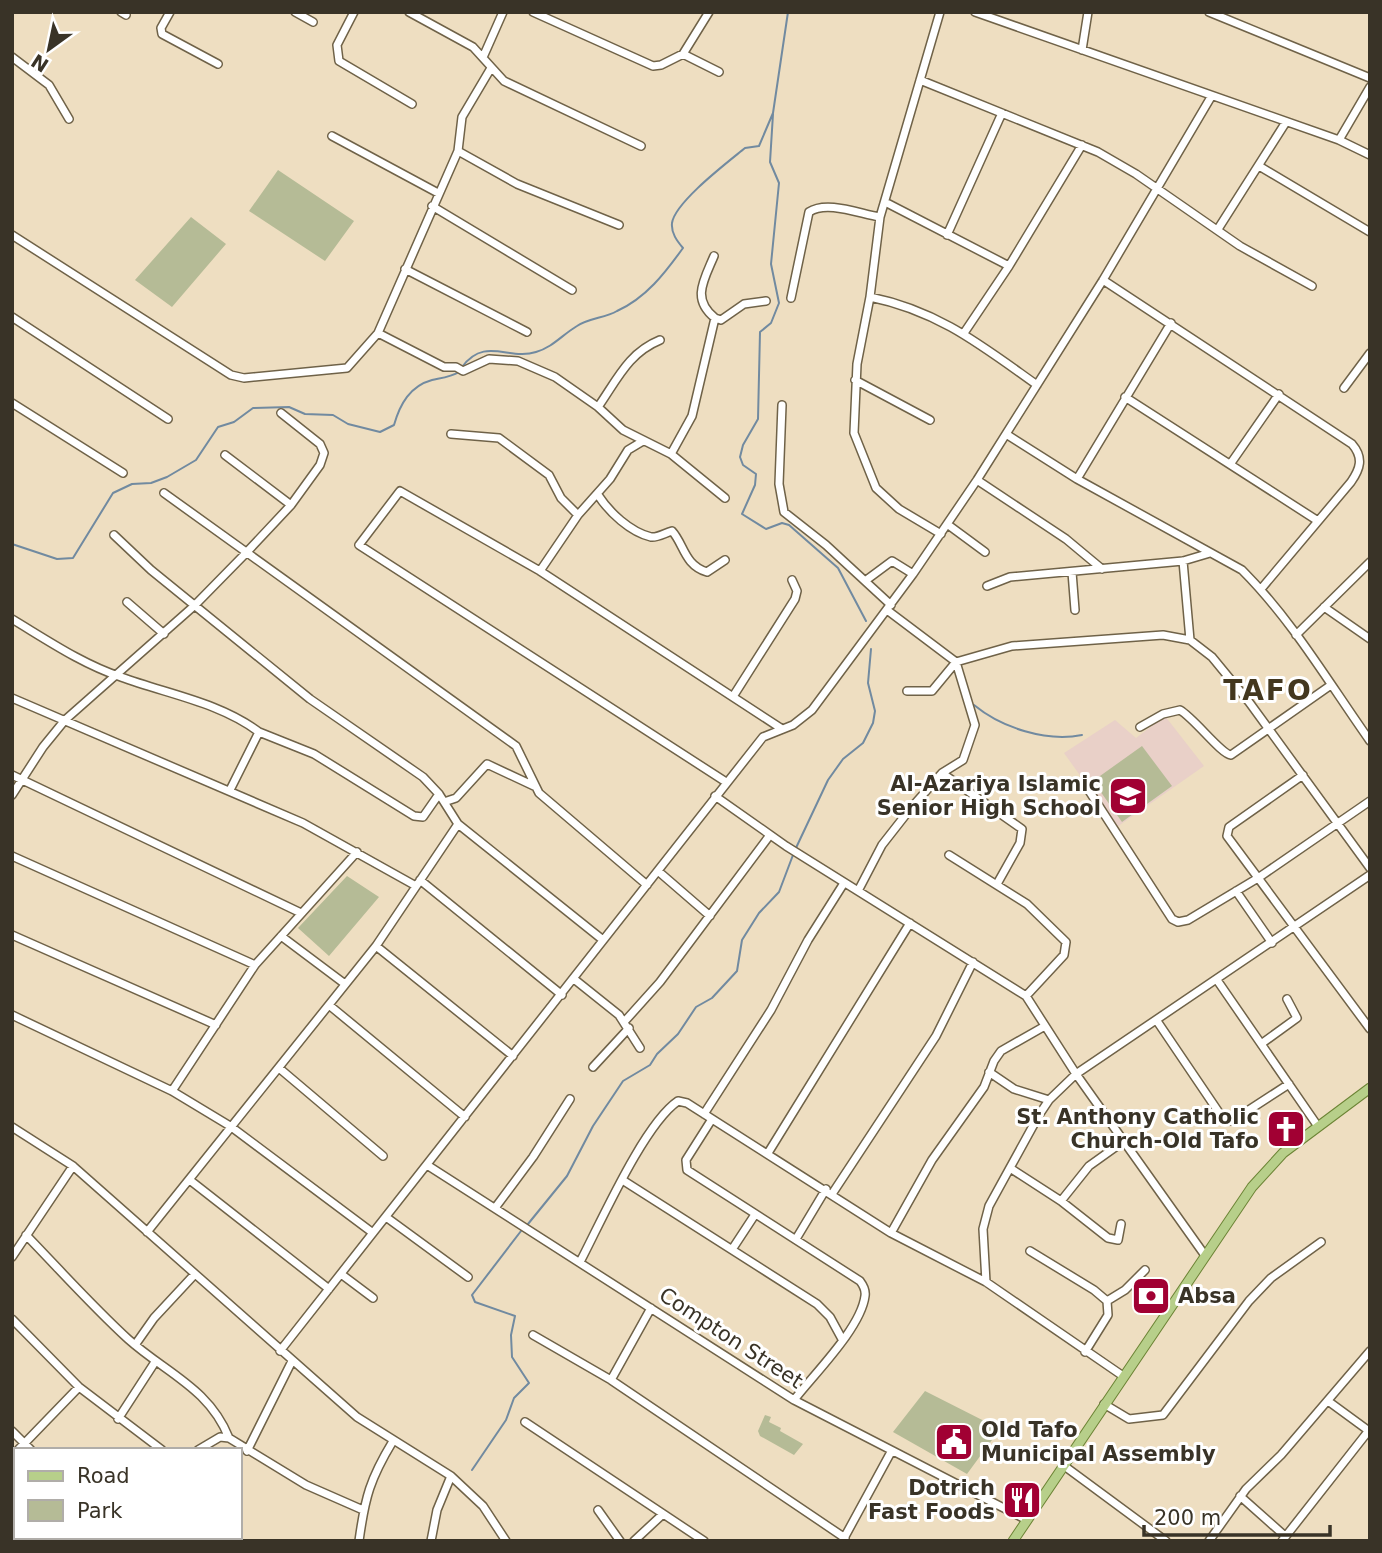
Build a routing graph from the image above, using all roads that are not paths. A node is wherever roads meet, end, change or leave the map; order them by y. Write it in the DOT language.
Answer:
graph roads {
  1 [pos="170,12"];
  2 [pos="295,12"];
  3 [pos="354,12"];
  4 [pos="409,12"];
  5 [pos="503,12"];
  6 [pos="533,12"];
  7 [pos="709,12"];
  8 [pos="940,12"];
  9 [pos="975,12"];
  10 [pos="1088,12"];
  11 [pos="1209,12"];
  12 [pos="419,14"];
  13 [pos="313,22"];
  14 [pos="1082,50"];
  15 [pos="683,54"];
  16 [pos="484,55"];
  17 [pos="12,57"];
  18 [pos="218,64"];
  19 [pos="491,68"];
  20 [pos="719,72"];
  21 [pos="1370,78"];
  22 [pos="920,80"];
  23 [pos="1370,87"];
  24 [pos="1211,97"];
  25 [pos="412,104"];
  26 [pos="1002,113"];
  27 [pos="68,119"];
  28 [pos="1286,122"];
  29 [pos="332,136"];
  30 [pos="1339,140"];
  31 [pos="1082,145"];
  32 [pos="641,146"];
  33 [pos="458,151"];
  34 [pos="1370,155"];
  35 [pos="1259,166"];
  36 [pos="1158,189"];
  37 [pos="438,193"];
  38 [pos="885,202"];
  39 [pos="432,206"];
  40 [pos="880,217"];
  41 [pos="620,225"];
  42 [pos="1218,229"];
  43 [pos="1370,232"];
  44 [pos="12,235"];
  45 [pos="947,235"];
  46 [pos="714,256"];
  47 [pos="1009,266"];
  48 [pos="405,269"];
  49 [pos="1103,280"];
  50 [pos="1312,286"];
  51 [pos="572,290"];
  52 [pos="870,297"];
  53 [pos="791,298"];
  54 [pos="766,301"];
  55 [pos="12,317"];
  56 [pos="715,318"];
  57 [pos="1171,323"];
  58 [pos="527,331"];
  59 [pos="378,333"];
  60 [pos="964,333"];
  61 [pos="660,340"];
  62 [pos="1370,353"];
  63 [pos="855,380"];
  64 [pos="1037,385"];
  65 [pos="1344,388"];
  66 [pos="1279,394"];
  67 [pos="1125,397"];
  68 [pos="12,403"];
  69 [pos="782,405"];
  70 [pos="598,407"];
  71 [pos="281,413"];
  72 [pos="168,419"];
  73 [pos="930,420"];
  74 [pos="624,430"];
  75 [pos="450,434"];
  76 [pos="1006,434"];
  77 [pos="643,441"];
  78 [pos="628,450"];
  79 [pos="671,454"];
  80 [pos="225,455"];
  81 [pos="1231,463"];
  82 [pos="123,473"];
  83 [pos="1077,479"];
  84 [pos="977,480"];
  85 [pos="164,493"];
  86 [pos="598,495"];
  87 [pos="725,498"];
  88 [pos="291,505"];
  89 [pos="578,515"];
  90 [pos="1318,521"];
  91 [pos="947,524"];
  92 [pos="941,534"];
  93 [pos="114,535"];
  94 [pos="985,552"];
  95 [pos="246,553"];
  96 [pos="1210,553"];
  97 [pos="725,561"];
  98 [pos="1183,561"];
  99 [pos="1370,562"];
  100 [pos="1102,569"];
  101 [pos="540,571"];
  102 [pos="1072,572"];
  103 [pos="913,573"];
  104 [pos="792,580"];
  105 [pos="865,581"];
  106 [pos="987,586"];
  107 [pos="1261,589"];
  108 [pos="127,602"];
  109 [pos="194,606"];
  110 [pos="1324,607"];
  111 [pos="889,608"];
  112 [pos="1075,610"];
  113 [pos="12,619"];
  114 [pos="164,634"];
  115 [pos="1296,635"];
  116 [pos="1370,639"];
  117 [pos="1190,640"];
  118 [pos="956,662"];
  119 [pos="117,676"];
  120 [pos="1331,685"];
  121 [pos="907,691"];
  122 [pos="734,695"];
  123 [pos="12,698"];
  124 [pos="65,720"];
  125 [pos="1140,727"];
  126 [pos="1267,727"];
  127 [pos="782,729"];
  128 [pos="259,732"];
  129 [pos="1370,741"];
  130 [pos="942,774"];
  131 [pos="12,775"];
  132 [pos="1303,775"];
  133 [pos="21,780"];
  134 [pos="726,782"];
  135 [pos="534,786"];
  136 [pos="1086,786"];
  137 [pos="230,790"];
  138 [pos="439,794"];
  139 [pos="12,795"];
  140 [pos="715,796"];
  141 [pos="1370,801"];
  142 [pos="444,802"];
  143 [pos="1339,823"];
  144 [pos="458,824"];
  145 [pos="770,835"];
  146 [pos="357,852"];
  147 [pos="949,855"];
  148 [pos="12,856"];
  149 [pos="1370,867"];
  150 [pos="658,871"];
  151 [pos="1370,875"];
  152 [pos="1258,878"];
  153 [pos="418,883"];
  154 [pos="844,883"];
  155 [pos="997,884"];
  156 [pos="647,885"];
  157 [pos="858,891"];
  158 [pos="1237,891"];
  159 [pos="301,913"];
  160 [pos="709,916"];
  161 [pos="910,923"];
  162 [pos="1295,926"];
  163 [pos="12,935"];
  164 [pos="281,936"];
  165 [pos="603,940"];
  166 [pos="1272,943"];
  167 [pos="376,946"];
  168 [pos="973,962"];
  169 [pos="255,965"];
  170 [pos="574,979"];
  171 [pos="1217,980"];
  172 [pos="345,984"];
  173 [pos="562,995"];
  174 [pos="1026,996"];
  175 [pos="1287,999"];
  176 [pos="329,1005"];
  177 [pos="12,1015"];
  178 [pos="1157,1021"];
  179 [pos="216,1025"];
  180 [pos="627,1025"];
  181 [pos="1045,1026"];
  182 [pos="1370,1029"];
  183 [pos="1261,1044"];
  184 [pos="640,1048"];
  185 [pos="513,1056"];
  186 [pos="279,1068"];
  187 [pos="593,1068"];
  188 [pos="989,1072"];
  189 [pos="1076,1074"];
  190 [pos="1289,1084"];
  191 [pos="1370,1088"];
  192 [pos="172,1091"];
  193 [pos="570,1099"];
  194 [pos="1049,1100"];
  195 [pos="704,1114"];
  196 [pos="465,1117"];
  197 [pos="712,1119"];
  198 [pos="1317,1125"];
  199 [pos="230,1126"];
  200 [pos="12,1127"];
  201 [pos="1124,1142"];
  202 [pos="768,1153"];
  203 [pos="383,1156"];
  204 [pos="427,1165"];
  205 [pos="74,1166"];
  206 [pos="1010,1168"];
  207 [pos="191,1181"];
  208 [pos="624,1181"];
  209 [pos="829,1191"];
  210 [pos="1061,1201"];
  211 [pos="495,1208"];
  212 [pos="754,1216"];
  213 [pos="386,1217"];
  214 [pos="1121,1224"];
  215 [pos="147,1233"];
  216 [pos="373,1233"];
  217 [pos="891,1233"];
  218 [pos="26,1235"];
  219 [pos="796,1240"];
  220 [pos="1321,1242"];
  221 [pos="733,1248"];
  222 [pos="1030,1251"];
  223 [pos="1204,1254"];
  224 [pos="12,1257"];
  225 [pos="580,1262"];
  226 [pos="1145,1270"];
  227 [pos="341,1274"];
  228 [pos="194,1275"];
  229 [pos="468,1277"];
  230 [pos="986,1282"];
  231 [pos="329,1289"];
  232 [pos="373,1298"];
  233 [pos="1107,1301"];
  234 [pos="651,1308"];
  235 [pos="12,1319"];
  236 [pos="533,1335"];
  237 [pos="842,1339"];
  238 [pos="135,1345"];
  239 [pos="280,1351"];
  240 [pos="1370,1351"];
  241 [pos="1085,1352"];
  242 [pos="292,1361"];
  243 [pos="155,1362"];
  244 [pos="1123,1376"];
  245 [pos="611,1380"];
  246 [pos="79,1387"];
  247 [pos="794,1400"];
  248 [pos="1328,1401"];
  249 [pos="1104,1404"];
  250 [pos="118,1419"];
  251 [pos="525,1422"];
  252 [pos="1369,1430"];
  253 [pos="12,1431"];
  254 [pos="229,1438"];
  255 [pos="393,1441"];
  256 [pos="19,1448"];
  257 [pos="20,1448"];
  258 [pos="159,1448"];
  259 [pos="200,1448"];
  260 [pos="247,1451"];
  261 [pos="891,1452"];
  262 [pos="1063,1465"];
  263 [pos="451,1476"];
  264 [pos="1240,1496"];
  265 [pos="363,1510"];
  266 [pos="598,1510"];
  267 [pos="663,1514"];
  268 [pos="1027,1520"];
  269 [pos="1284,1538"];
  270 [pos="844,1539"];
  271 [pos="359,1541"];
  272 [pos="431,1541"];
  273 [pos="506,1541"];
  274 [pos="620,1541"];
  275 [pos="634,1541"];
  276 [pos="704,1541"];
  277 [pos="1013,1541"];
  278 [pos="1166,1541"];
  279 [pos="1209,1541"];
  1 -- 18 [label="street"];
  2 -- 13 [label="street"];
  3 -- 25 [label="street"];
  4 -- 12 [label="street"];
  5 -- 16 [label="street"];
  6 -- 15 [label="street"];
  7 -- 15 [label="street"];
  8 -- 22 [label="street"];
  9 -- 14 [label="street"];
  10 -- 14 [label="street"];
  11 -- 21 [label="street"];
  12 -- 16 [label="street"];
  14 -- 24 [label="street"];
  15 -- 20 [label="street"];
  16 -- 19 [label="street"];
  17 -- 27 [label="street"];
  19 -- 32 [label="street"];
  19 -- 33 [label="street"];
  22 -- 26 [label="street"];
  22 -- 38 [label="street"];
  23 -- 30 [label="street"];
  24 -- 28 [label="street"];
  24 -- 36 [label="street"];
  26 -- 31 [label="street"];
  26 -- 45 [label="street"];
  28 -- 30 [label="street"];
  28 -- 35 [label="street"];
  29 -- 37 [label="street"];
  30 -- 34 [label="street"];
  31 -- 36 [label="street"];
  31 -- 47 [label="street"];
  33 -- 37 [label="street"];
  33 -- 41 [label="street"];
  35 -- 42 [label="street"];
  35 -- 43 [label="street"];
  36 -- 42 [label="street"];
  36 -- 49 [label="street"];
  37 -- 39 [label="street"];
  38 -- 40 [label="street"];
  38 -- 45 [label="street"];
  39 -- 48 [label="street"];
  39 -- 51 [label="street"];
  40 -- 52 [label="street"];
  40 -- 53 [label="street"];
  42 -- 50 [label="street"];
  44 -- 59 [label="street"];
  45 -- 47 [label="street"];
  46 -- 56 [label="street"];
  47 -- 60 [label="street"];
  48 -- 58 [label="street"];
  48 -- 59 [label="street"];
  49 -- 57 [label="street"];
  49 -- 64 [label="street"];
  52 -- 60 [label="street"];
  52 -- 63 [label="street"];
  54 -- 56 [label="street"];
  55 -- 72 [label="street"];
  56 -- 79 [label="street"];
  57 -- 66 [label="street"];
  57 -- 67 [label="street"];
  59 -- 70 [label="street"];
  60 -- 64 [label="street"];
  61 -- 70 [label="street"];
  62 -- 65 [label="street"];
  63 -- 73 [label="street"];
  63 -- 92 [label="street"];
  64 -- 76 [label="street"];
  66 -- 81 [label="street"];
  66 -- 90 [label="street"];
  67 -- 81 [label="street"];
  67 -- 83 [label="street"];
  68 -- 82 [label="street"];
  69 -- 105 [label="street"];
  70 -- 74 [label="street"];
  71 -- 88 [label="street"];
  74 -- 77 [label="street"];
  74 -- 78 [label="street"];
  75 -- 89 [label="street"];
  76 -- 83 [label="street"];
  76 -- 84 [label="street"];
  77 -- 78 [label="street"];
  77 -- 79 [label="street"];
  78 -- 86 [label="street"];
  79 -- 87 [label="street"];
  80 -- 88 [label="street"];
  81 -- 90 [label="street"];
  83 -- 96 [label="street"];
  84 -- 91 [label="street"];
  84 -- 100 [label="street"];
  85 -- 95 [label="street"];
  86 -- 89 [label="street"];
  86 -- 97 [label="street"];
  88 -- 95 [label="street"];
  89 -- 101 [label="street"];
  90 -- 107 [label="street"];
  91 -- 92 [label="street"];
  91 -- 94 [label="street"];
  92 -- 103 [label="street"];
  93 -- 109 [label="street"];
  95 -- 109 [label="street"];
  95 -- 135 [label="street"];
  96 -- 98 [label="street"];
  96 -- 107 [label="street"];
  98 -- 100 [label="street"];
  98 -- 117 [label="street"];
  99 -- 110 [label="street"];
  100 -- 102 [label="street"];
  101 -- 122 [label="street"];
  101 -- 134 [label="street"];
  102 -- 106 [label="street"];
  102 -- 112 [label="street"];
  103 -- 105 [label="street"];
  103 -- 111 [label="street"];
  104 -- 122 [label="street"];
  105 -- 111 [label="street"];
  107 -- 115 [label="street"];
  108 -- 114 [label="street"];
  109 -- 114 [label="street"];
  109 -- 138 [label="street"];
  110 -- 115 [label="street"];
  110 -- 116 [label="street"];
  111 -- 118 [label="street"];
  111 -- 127 [label="street"];
  113 -- 119 [label="street"];
  114 -- 119 [label="street"];
  115 -- 120 [label="street"];
  117 -- 118 [label="street"];
  117 -- 126 [label="street"];
  118 -- 121 [label="street"];
  118 -- 130 [label="street"];
  119 -- 124 [label="street"];
  119 -- 128 [label="street"];
  120 -- 126 [label="street"];
  120 -- 129 [label="street"];
  122 -- 127 [label="street"];
  123 -- 124 [label="street"];
  124 -- 133 [label="street"];
  124 -- 137 [label="street"];
  125 -- 126 [label="street"];
  126 -- 132 [label="street"];
  127 -- 134 [label="street"];
  128 -- 137 [label="street"];
  128 -- 138 [label="street"];
  130 -- 155 [label="street"];
  130 -- 157 [label="street"];
  131 -- 133 [label="street"];
  132 -- 143 [label="street"];
  132 -- 152 [label="street"];
  133 -- 139 [label="street"];
  133 -- 159 [label="street"];
  134 -- 140 [label="street"];
  135 -- 142 [label="street"];
  135 -- 156 [label="street"];
  136 -- 158 [label="street"];
  137 -- 146 [label="street"];
  138 -- 142 [label="street"];
  140 -- 145 [label="street"];
  140 -- 150 [label="street"];
  141 -- 143 [label="street"];
  142 -- 144 [label="street"];
  143 -- 149 [label="street"];
  143 -- 152 [label="street"];
  144 -- 153 [label="street"];
  144 -- 165 [label="street"];
  145 -- 154 [label="street"];
  145 -- 160 [label="street"];
  146 -- 153 [label="street"];
  146 -- 159 [label="street"];
  147 -- 155 [label="street"];
  148 -- 169 [label="street"];
  150 -- 156 [label="street"];
  150 -- 160 [label="street"];
  151 -- 162 [label="street"];
  152 -- 158 [label="street"];
  152 -- 162 [label="street"];
  153 -- 167 [label="street"];
  153 -- 173 [label="street"];
  154 -- 157 [label="street"];
  154 -- 195 [label="street"];
  155 -- 174 [label="street"];
  156 -- 165 [label="street"];
  157 -- 161 [label="street"];
  158 -- 166 [label="street"];
  159 -- 164 [label="street"];
  160 -- 180 [label="street"];
  161 -- 168 [label="street"];
  161 -- 202 [label="street"];
  162 -- 166 [label="street"];
  162 -- 182 [label="street"];
  163 -- 179 [label="street"];
  164 -- 169 [label="street"];
  164 -- 172 [label="street"];
  165 -- 170 [label="street"];
  166 -- 171 [label="street"];
  167 -- 172 [label="street"];
  167 -- 185 [label="street"];
  168 -- 174 [label="street"];
  168 -- 209 [label="street"];
  169 -- 179 [label="street"];
  170 -- 173 [label="street"];
  170 -- 180 [label="street"];
  171 -- 178 [label="street"];
  171 -- 183 [label="street"];
  172 -- 176 [label="street"];
  173 -- 185 [label="street"];
  174 -- 181 [label="street"];
  175 -- 183 [label="street"];
  176 -- 186 [label="street"];
  176 -- 196 [label="street"];
  177 -- 192 [label="street"];
  178 -- 189 [label="street"];
  178 -- 190 [label="street"];
  179 -- 192 [label="street"];
  180 -- 184 [label="street"];
  180 -- 187 [label="street"];
  181 -- 188 [label="street"];
  181 -- 189 [label="street"];
  183 -- 190 [label="street"];
  185 -- 196 [label="street"];
  186 -- 199 [label="street"];
  186 -- 203 [label="street"];
  188 -- 194 [label="street"];
  188 -- 217 [label="street"];
  189 -- 194 [label="street"];
  189 -- 201 [label="street"];
  190 -- 198 [label="street"];
  191 -- 198 [label="main road"];
  192 -- 199 [label="street"];
  193 -- 211 [label="street"];
  194 -- 206 [label="street"];
  195 -- 197 [label="street"];
  195 -- 208 [label="street"];
  196 -- 204 [label="street"];
  197 -- 202 [label="street"];
  197 -- 212 [label="street"];
  198 -- 223 [label="main road"];
  199 -- 207 [label="street"];
  199 -- 216 [label="street"];
  200 -- 205 [label="street"];
  201 -- 210 [label="street"];
  201 -- 223 [label="street"];
  202 -- 209 [label="street"];
  204 -- 211 [label="street, Compton Street"];
  204 -- 213 [label="street"];
  205 -- 215 [label="street"];
  205 -- 218 [label="street"];
  206 -- 210 [label="street"];
  206 -- 230 [label="street"];
  207 -- 215 [label="street"];
  207 -- 231 [label="street"];
  208 -- 221 [label="street"];
  208 -- 225 [label="street"];
  209 -- 217 [label="street"];
  209 -- 219 [label="street"];
  210 -- 214 [label="street"];
  211 -- 225 [label="street, Compton Street"];
  212 -- 219 [label="street"];
  212 -- 221 [label="street"];
  213 -- 216 [label="street"];
  213 -- 229 [label="street"];
  215 -- 228 [label="street"];
  216 -- 227 [label="street"];
  217 -- 230 [label="street"];
  218 -- 224 [label="street"];
  218 -- 238 [label="street"];
  219 -- 237 [label="street"];
  220 -- 249 [label="street"];
  221 -- 237 [label="street"];
  222 -- 233 [label="street"];
  223 -- 244 [label="main road"];
  225 -- 234 [label="street, Compton Street"];
  226 -- 233 [label="street"];
  227 -- 231 [label="street"];
  227 -- 232 [label="street"];
  228 -- 238 [label="street"];
  228 -- 239 [label="street"];
  230 -- 241 [label="street"];
  231 -- 239 [label="street"];
  233 -- 241 [label="street"];
  234 -- 245 [label="street"];
  234 -- 247 [label="street, Compton Street"];
  235 -- 246 [label="street"];
  236 -- 245 [label="street"];
  237 -- 247 [label="street"];
  238 -- 243 [label="street"];
  239 -- 242 [label="street"];
  240 -- 248 [label="street"];
  241 -- 244 [label="street"];
  242 -- 255 [label="street"];
  242 -- 260 [label="street"];
  243 -- 250 [label="street"];
  243 -- 254 [label="street"];
  244 -- 249 [label="main road"];
  245 -- 270 [label="street"];
  246 -- 250 [label="street"];
  246 -- 257 [label="street"];
  247 -- 261 [label="street, Compton Street"];
  248 -- 252 [label="street"];
  248 -- 264 [label="street"];
  249 -- 262 [label="main road"];
  250 -- 258 [label="street"];
  251 -- 267 [label="street"];
  252 -- 269 [label="street"];
  253 -- 256 [label="street"];
  254 -- 259 [label="street"];
  254 -- 260 [label="street"];
  255 -- 263 [label="street"];
  255 -- 265 [label="street"];
  260 -- 265 [label="street"];
  261 -- 268 [label="street, Compton Street"];
  261 -- 270 [label="street"];
  262 -- 268 [label="main road"];
  262 -- 278 [label="street"];
  263 -- 272 [label="street"];
  263 -- 273 [label="street"];
  264 -- 269 [label="street"];
  264 -- 279 [label="street"];
  265 -- 271 [label="street"];
  266 -- 274 [label="street"];
  267 -- 275 [label="street"];
  267 -- 276 [label="street"];
  268 -- 277 [label="main road"];
}
